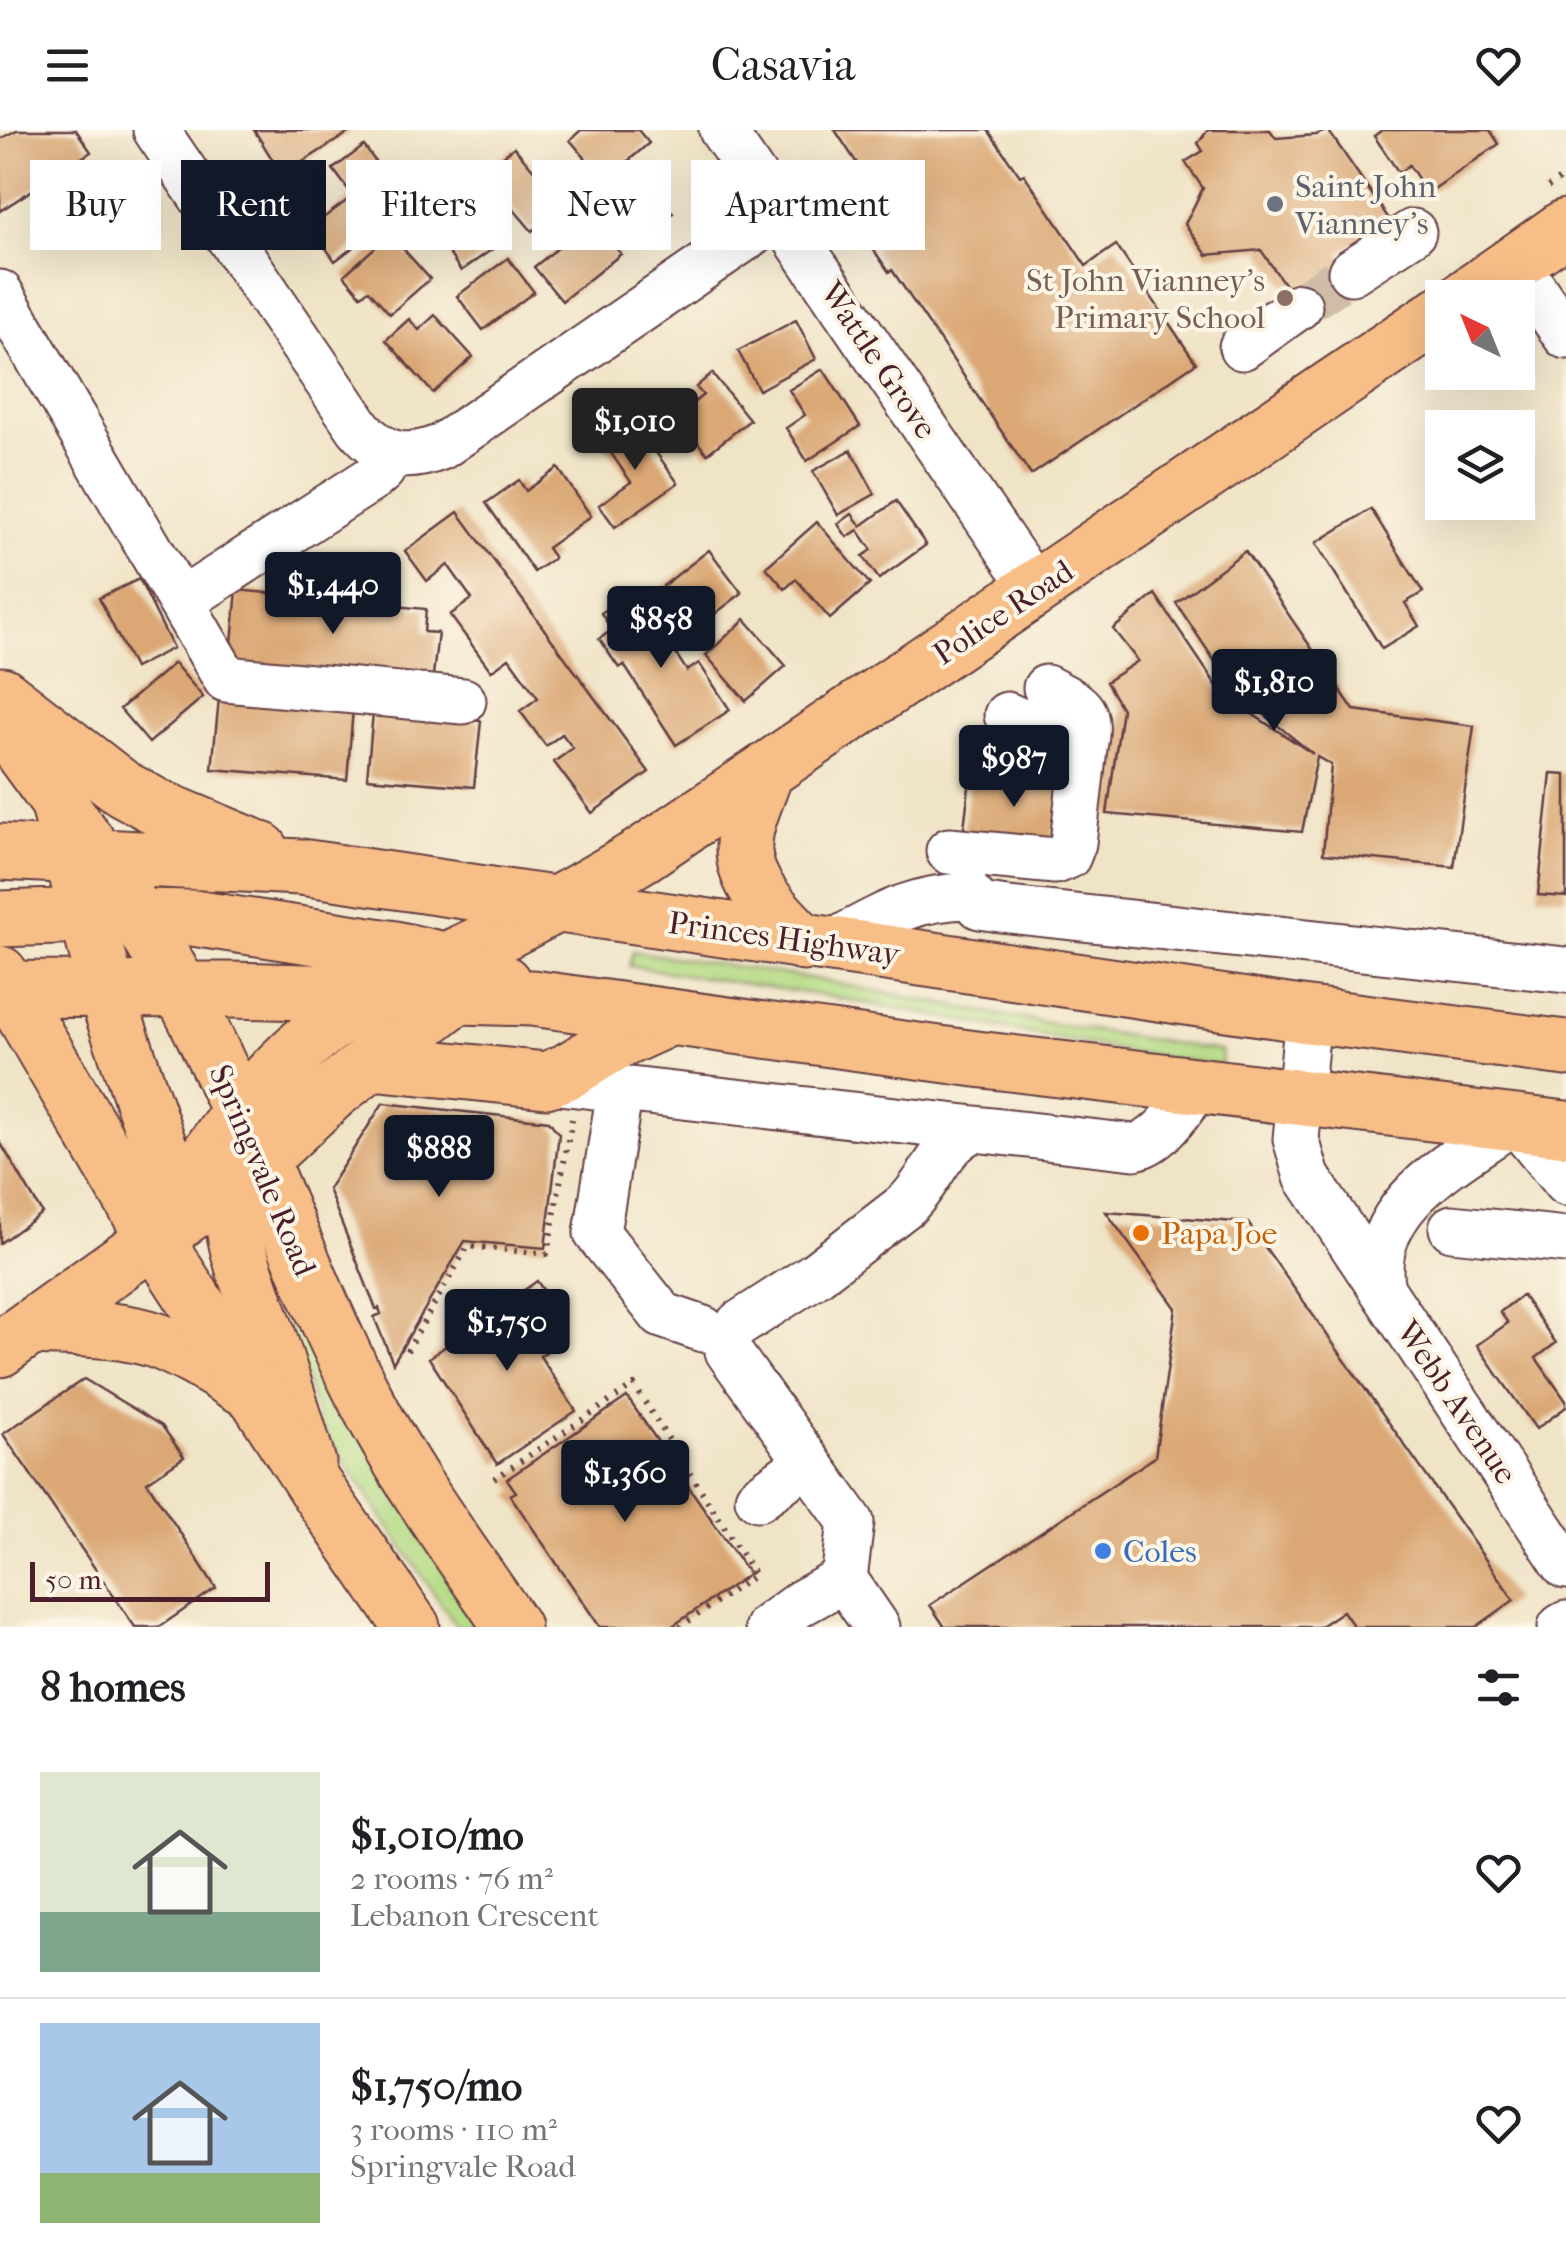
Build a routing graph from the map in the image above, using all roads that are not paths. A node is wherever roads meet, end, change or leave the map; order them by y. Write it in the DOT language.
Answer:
graph roads {
  1 [pos="156,130"];
  2 [pos="722,130"];
  3 [pos="743,160"];
  4 [pos="1566,227"];
  5 [pos="1413,232"];
  6 [pos="728,250"];
  7 [pos="805,250"];
  8 [pos="1515,262"];
  9 [pos="1351,272"];
  10 [pos="1490,280"];
  11 [pos="0,293"];
  12 [pos="1300,306"];
  13 [pos="1425,325"];
  14 [pos="1566,336"];
  15 [pos="1242,347"];
  16 [pos="391,454"];
  17 [pos="1036,590"];
  18 [pos="182,601"];
  19 [pos="1046,688"];
  20 [pos="0,693"];
  21 [pos="463,701"];
  22 [pos="1007,715"];
  23 [pos="0,722"];
  24 [pos="1084,748"];
  25 [pos="766,771"];
  26 [pos="76,839"];
  27 [pos="0,852"];
  28 [pos="949,852"];
  29 [pos="301,867"];
  30 [pos="559,905"];
  31 [pos="112,916"];
  32 [pos="0,919"];
  33 [pos="816,944"];
  34 [pos="1566,970"];
  35 [pos="462,977"];
  36 [pos="3,984"];
  37 [pos="106,989"];
  38 [pos="180,990"];
  39 [pos="376,995"];
  40 [pos="1308,1016"];
  41 [pos="671,1018"];
  42 [pos="1566,1048"];
  43 [pos="372,1062"];
  44 [pos="1199,1086"];
  45 [pos="620,1090"];
  46 [pos="557,1096"];
  47 [pos="1300,1099"];
  48 [pos="898,1121"];
  49 [pos="1532,1125"];
  50 [pos="972,1130"];
  51 [pos="244,1153"];
  52 [pos="1566,1184"];
  53 [pos="888,1220"];
  54 [pos="1452,1228"];
  55 [pos="155,1239"];
  56 [pos="1566,1240"];
  57 [pos="1382,1289"];
  58 [pos="723,1335"];
  59 [pos="16,1338"];
  60 [pos="256,1394"];
  61 [pos="808,1462"];
  62 [pos="315,1487"];
  63 [pos="758,1498"];
  64 [pos="1566,1566"];
  65 [pos="844,1580"];
  66 [pos="412,1627"];
  67 [pos="512,1627"];
  68 [pos="768,1627"];
  69 [pos="877,1627"];
  1 -- 16 [label="street"];
  2 -- 3 [label="street, Wattle Grove"];
  4 -- 8 [label="main road"];
  5 -- 9 [label="street"];
  6 -- 16 [label="street"];
  7 -- 17 [label="street, Wattle Grove"];
  8 -- 10 [label="main road"];
  8 -- 14 [label="street"];
  11 -- 18 [label="street"];
  12 -- 15 [label="street"];
  13 -- 17 [label="main road, Police Road"];
  16 -- 18 [label="street"];
  17 -- 25 [label="main road, Police Road"];
  18 -- 21 [label="street"];
  19 -- 24 [label="street"];
  20 -- 29 [label="main road"];
  22 -- 24 [label="street"];
  23 -- 26 [label="main road, Springvale Road"];
  24 -- 28 [label="street"];
  25 -- 30 [label="main road, Police Road"];
  25 -- 33 [label="main road"];
  26 -- 27 [label="main road, Princes Highway"];
  26 -- 29 [label="main road, Princes Highway"];
  26 -- 31 [label="main road, Springvale Road"];
  29 -- 30 [label="main road, Princes Highway"];
  30 -- 33 [label="main road, Princes Highway"];
  30 -- 35 [label="main road, Police Road"];
  31 -- 32 [label="main road"];
  31 -- 35 [label="main road"];
  31 -- 37 [label="main road"];
  31 -- 38 [label="main road, Springvale Road"];
  33 -- 34 [label="street"];
  33 -- 40 [label="main road, Princes Highway"];
  35 -- 39 [label="main road"];
  35 -- 41 [label="main road"];
  35 -- 43 [label="main road, Police Road"];
  36 -- 37 [label="main road"];
  36 -- 55 [label="main road"];
  37 -- 38 [label="main road"];
  37 -- 55 [label="main road"];
  38 -- 39 [label="main road"];
  38 -- 51 [label="main road, Springvale Road"];
  39 -- 51 [label="main road"];
  40 -- 42 [label="main road, Princes Highway"];
  40 -- 47 [label="street, Webb Avenue"];
  41 -- 44 [label="main road"];
  41 -- 46 [label="main road"];
  43 -- 46 [label="main road"];
  43 -- 51 [label="main road, Police Road"];
  44 -- 47 [label="main road"];
  44 -- 50 [label="street"];
  45 -- 46 [label="street"];
  45 -- 48 [label="street"];
  45 -- 58 [label="street"];
  47 -- 49 [label="main road"];
  47 -- 57 [label="street, Webb Avenue"];
  48 -- 50 [label="street"];
  48 -- 53 [label="street"];
  49 -- 52 [label="street"];
  49 -- 57 [label="street, Webb Avenue"];
  50 -- 53 [label="street"];
  51 -- 55 [label="main road"];
  51 -- 55 [label="main road"];
  51 -- 62 [label="main road"];
  51 -- 67 [label="main road, Springvale Road"];
  53 -- 58 [label="street"];
  54 -- 56 [label="street"];
  55 -- 59 [label="main road"];
  55 -- 60 [label="main road"];
  57 -- 64 [label="street, Webb Avenue"];
  58 -- 61 [label="street"];
  59 -- 60 [label="main road"];
  60 -- 62 [label="main road"];
  61 -- 63 [label="street"];
  61 -- 65 [label="street"];
  62 -- 66 [label="main road"];
  65 -- 68 [label="street"];
  65 -- 69 [label="street"];
}
